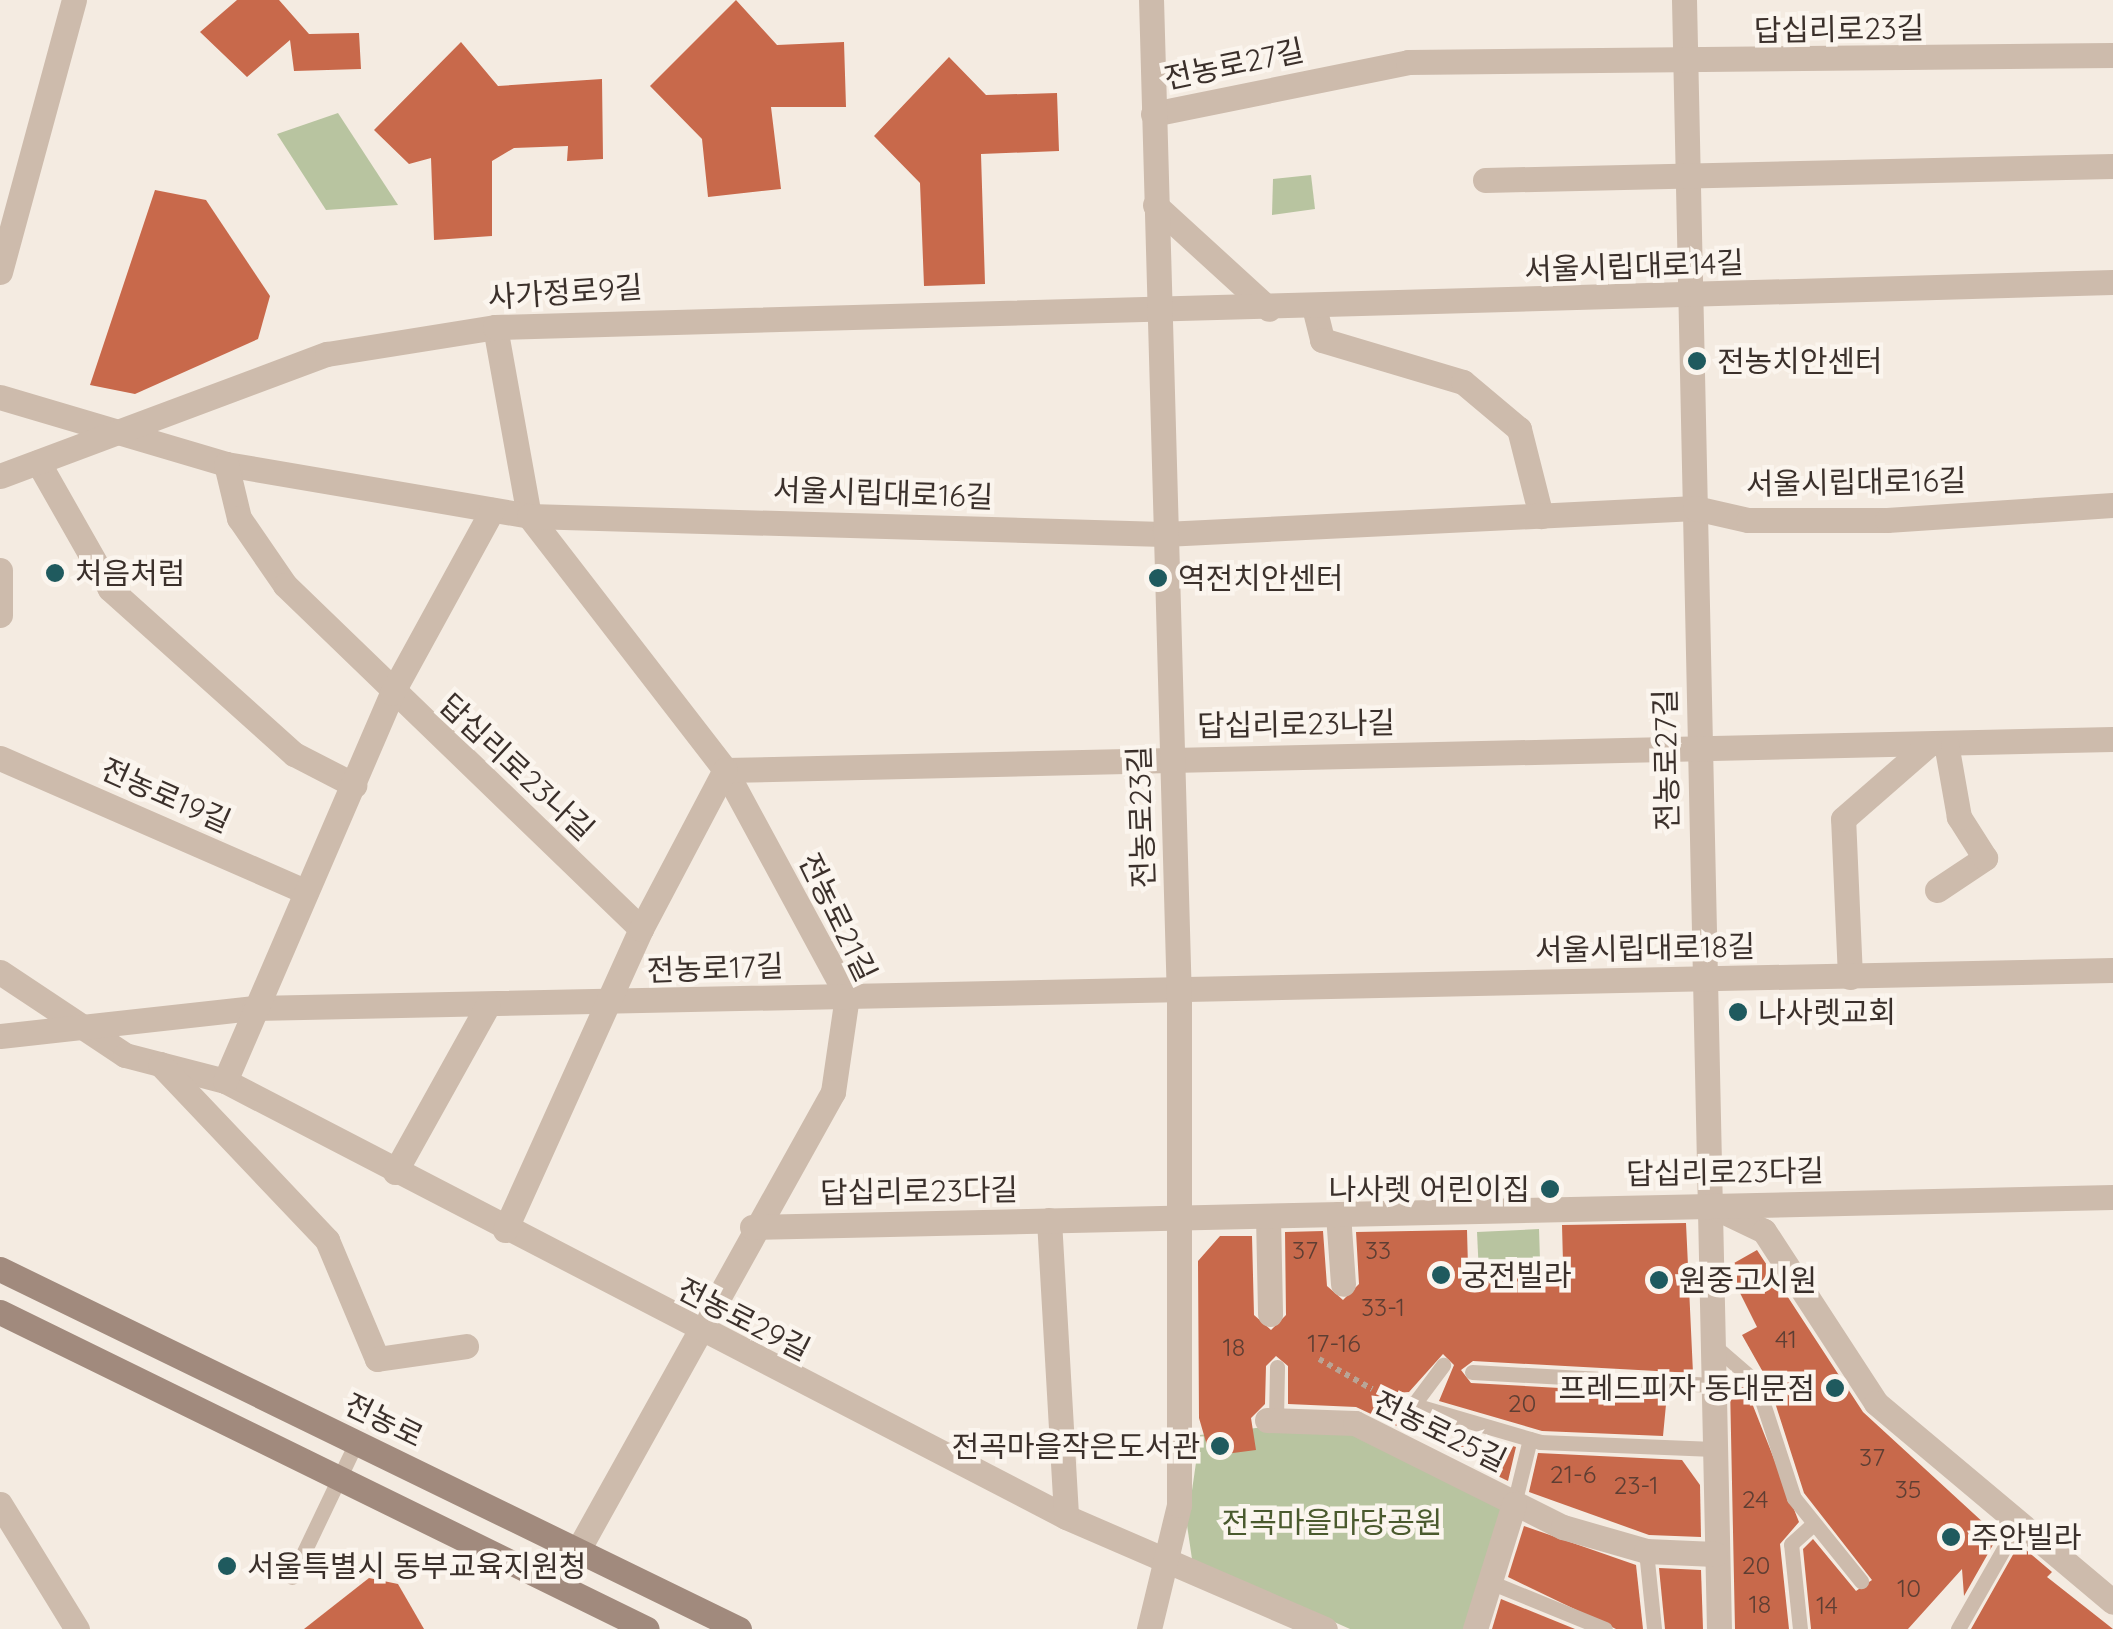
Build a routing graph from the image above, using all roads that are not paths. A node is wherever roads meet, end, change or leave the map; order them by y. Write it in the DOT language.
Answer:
graph roads {
  1 [pos="74,0"];
  2 [pos="1151,0"];
  3 [pos="1684,0"];
  4 [pos="2113,55"];
  5 [pos="1686,65"];
  6 [pos="1154,114"];
  7 [pos="2113,166"];
  8 [pos="1689,174"];
  9 [pos="1486,180"];
  10 [pos="1155,205"];
  11 [pos="0,272"];
  12 [pos="2113,282"];
  13 [pos="1691,297"];
  14 [pos="1314,307"];
  15 [pos="1270,309"];
  16 [pos="1158,312"];
  17 [pos="495,327"];
  18 [pos="0,398"];
  19 [pos="112,430"];
  20 [pos="38,462"];
  21 [pos="226,464"];
  22 [pos="0,476"];
  23 [pos="2113,505"];
  24 [pos="1695,508"];
  25 [pos="492,510"];
  26 [pos="529,516"];
  27 [pos="1541,516"];
  28 [pos="1164,534"];
  29 [pos="0,570"];
  30 [pos="0,615"];
  31 [pos="392,693"];
  32 [pos="2113,739"];
  33 [pos="1937,743"];
  34 [pos="1698,749"];
  35 [pos="0,758"];
  36 [pos="1171,758"];
  37 [pos="726,770"];
  38 [pos="354,785"];
  39 [pos="1937,890"];
  40 [pos="306,892"];
  41 [pos="641,929"];
  42 [pos="2113,970"];
  43 [pos="0,972"];
  44 [pos="1850,977"];
  45 [pos="1704,979"];
  46 [pos="1178,988"];
  47 [pos="847,996"];
  48 [pos="606,1003"];
  49 [pos="488,1005"];
  50 [pos="254,1008"];
  51 [pos="80,1026"];
  52 [pos="0,1036"];
  53 [pos="160,1064"];
  54 [pos="225,1081"];
  55 [pos="396,1172"];
  56 [pos="2113,1198"];
  57 [pos="1709,1205"];
  58 [pos="1338,1214"];
  59 [pos="1268,1216"];
  60 [pos="1177,1218"];
  61 [pos="1049,1220"];
  62 [pos="752,1226"];
  63 [pos="505,1230"];
  64 [pos="0,1269"];
  65 [pos="1343,1284"];
  66 [pos="0,1312"];
  67 [pos="1270,1314"];
  68 [pos="698,1333"];
  69 [pos="1712,1344"];
  70 [pos="466,1346"];
  71 [pos="1443,1365"];
  72 [pos="1277,1367"];
  73 [pos="1472,1372"];
  74 [pos="1713,1385"];
  75 [pos="1390,1398"];
  76 [pos="1411,1408"];
  77 [pos="1271,1420"];
  78 [pos="1530,1440"];
  79 [pos="356,1443"];
  80 [pos="1714,1449"];
  81 [pos="340,1477"];
  82 [pos="0,1504"];
  83 [pos="1514,1504"];
  84 [pos="1066,1517"];
  85 [pos="2018,1524"];
  86 [pos="1811,1526"];
  87 [pos="578,1550"];
  88 [pos="1646,1551"];
  89 [pos="1714,1554"];
  90 [pos="1167,1567"];
  91 [pos="292,1576"];
  92 [pos="1862,1581"];
  93 [pos="1490,1582"];
  94 [pos="2113,1602"];
  95 [pos="78,1629"];
  96 [pos="647,1629"];
  97 [pos="739,1629"];
  98 [pos="1149,1629"];
  99 [pos="1325,1629"];
  100 [pos="1475,1629"];
  101 [pos="1605,1629"];
  102 [pos="1654,1629"];
  103 [pos="1718,1629"];
  104 [pos="1800,1629"];
  105 [pos="1958,1629"];
  1 -- 11 [label="street"];
  2 -- 6 [label="street, 전농로23길"];
  3 -- 5 [label="street, 전농로27길"];
  4 -- 5 [label="street, 답십리로23길"];
  5 -- 6 [label="street, 전농로27길"];
  5 -- 8 [label="street, 전농로27길"];
  6 -- 10 [label="street, 전농로23길"];
  7 -- 8 [label="street"];
  8 -- 9 [label="street"];
  8 -- 13 [label="street, 전농로27길"];
  10 -- 15 [label="street"];
  10 -- 16 [label="street, 전농로23길"];
  12 -- 13 [label="street, 서울시립대로14길"];
  13 -- 14 [label="street, 서울시립대로14길"];
  13 -- 24 [label="street, 전농로27길"];
  14 -- 15 [label="street, 서울시립대로14길"];
  14 -- 27 [label="street"];
  15 -- 16 [label="street, 서울시립대로14길"];
  16 -- 17 [label="street, 사가정로9길"];
  16 -- 28 [label="street, 전농로23길"];
  17 -- 19 [label="street, 사가정로9길"];
  17 -- 26 [label="street, 전농로21길"];
  18 -- 19 [label="street, 서울시립대로16길"];
  19 -- 20 [label="street, 사가정로9길"];
  19 -- 21 [label="street, 서울시립대로16길"];
  20 -- 22 [label="street, 사가정로9길"];
  20 -- 38 [label="street"];
  21 -- 25 [label="street, 서울시립대로16길"];
  21 -- 31 [label="street"];
  23 -- 24 [label="street, 서울시립대로16길"];
  24 -- 27 [label="street, 서울시립대로16길"];
  24 -- 34 [label="street, 전농로27길"];
  25 -- 26 [label="street, 서울시립대로16길"];
  25 -- 31 [label="street"];
  26 -- 28 [label="street, 서울시립대로16길"];
  26 -- 37 [label="street, 전농로21길"];
  27 -- 28 [label="street, 서울시립대로16길"];
  28 -- 36 [label="street, 전농로23길"];
  29 -- 30 [label="street"];
  31 -- 38 [label="street"];
  31 -- 41 [label="street, 답십리로23나길"];
  32 -- 33 [label="street, 답십리로23나길"];
  33 -- 34 [label="street, 답십리로23나길"];
  33 -- 39 [label="street"];
  33 -- 44 [label="street"];
  34 -- 36 [label="street, 답십리로23나길"];
  34 -- 45 [label="street, 전농로27길"];
  35 -- 40 [label="street, 전농로19길"];
  36 -- 37 [label="street, 답십리로23나길"];
  36 -- 46 [label="street, 전농로23길"];
  37 -- 41 [label="street"];
  37 -- 47 [label="street, 전농로21길"];
  38 -- 40 [label="street"];
  40 -- 50 [label="street"];
  41 -- 48 [label="street"];
  42 -- 44 [label="street, 서울시립대로18길"];
  43 -- 51 [label="street, 전농로29길"];
  44 -- 45 [label="street, 서울시립대로18길"];
  45 -- 46 [label="street, 서울시립대로18길"];
  45 -- 57 [label="street, 전농로27길"];
  46 -- 47 [label="street, 전농로17길"];
  46 -- 60 [label="street, 전농로23길"];
  47 -- 48 [label="street, 전농로17길"];
  47 -- 62 [label="street, 전농로21길"];
  48 -- 49 [label="street, 전농로17길"];
  48 -- 63 [label="street"];
  49 -- 50 [label="street, 전농로17길"];
  49 -- 55 [label="street"];
  50 -- 51 [label="street, 전농로17길"];
  50 -- 54 [label="street"];
  51 -- 52 [label="street, 전농로17길"];
  51 -- 53 [label="street, 전농로29길"];
  53 -- 54 [label="street, 전농로29길"];
  53 -- 70 [label="street, 전농로29길"];
  54 -- 55 [label="street, 전농로29길"];
  55 -- 63 [label="street, 전농로29길"];
  56 -- 57 [label="street, 답십리로23다길"];
  57 -- 58 [label="street, 답십리로23다길"];
  57 -- 69 [label="street, 전농로27길"];
  57 -- 85 [label="street"];
  58 -- 59 [label="street, 답십리로23다길"];
  58 -- 65 [label="street"];
  59 -- 60 [label="street, 답십리로23다길"];
  59 -- 67 [label="street"];
  60 -- 61 [label="street, 답십리로23다길"];
  60 -- 90 [label="street, 전농로23길"];
  61 -- 62 [label="street, 답십리로23다길"];
  61 -- 84 [label="street"];
  62 -- 68 [label="street, 전농로21길"];
  63 -- 68 [label="street, 전농로29길"];
  64 -- 79 [label="main road, 전농로"];
  66 -- 81 [label="main road"];
  68 -- 84 [label="street, 전농로29길"];
  68 -- 87 [label="street, 전농로21길"];
  69 -- 74 [label="street, 전농로27길"];
  69 -- 86 [label="lane"];
  71 -- 76 [label="lane, 전농로25길"];
  72 -- 77 [label="lane, 전농로25길"];
  73 -- 74 [label="lane"];
  74 -- 80 [label="street, 전농로27길"];
  75 -- 76 [label="lane, 전농로25길"];
  76 -- 78 [label="lane, 전농로25길"];
  77 -- 83 [label="street, 전농로25길"];
  78 -- 80 [label="lane, 전농로25길"];
  78 -- 83 [label="lane, 전농로25길"];
  79 -- 81 [label="lane"];
  79 -- 87 [label="main road, 전농로"];
  80 -- 89 [label="street, 전농로27길"];
  81 -- 91 [label="lane"];
  81 -- 96 [label="main road"];
  82 -- 95 [label="street"];
  83 -- 88 [label="street, 전농로25길"];
  83 -- 93 [label="street, 전농로25길"];
  84 -- 90 [label="street, 전농로29길"];
  85 -- 94 [label="street"];
  85 -- 105 [label="lane"];
  86 -- 92 [label="lane"];
  86 -- 104 [label="lane"];
  87 -- 97 [label="main road, 전농로"];
  88 -- 89 [label="street, 전농로25길"];
  88 -- 102 [label="lane"];
  89 -- 103 [label="street, 전농로27길"];
  90 -- 98 [label="street, 전농로23길"];
  90 -- 99 [label="street, 전농로29길"];
  93 -- 100 [label="street, 전농로25길"];
  93 -- 101 [label="lane"];
}
